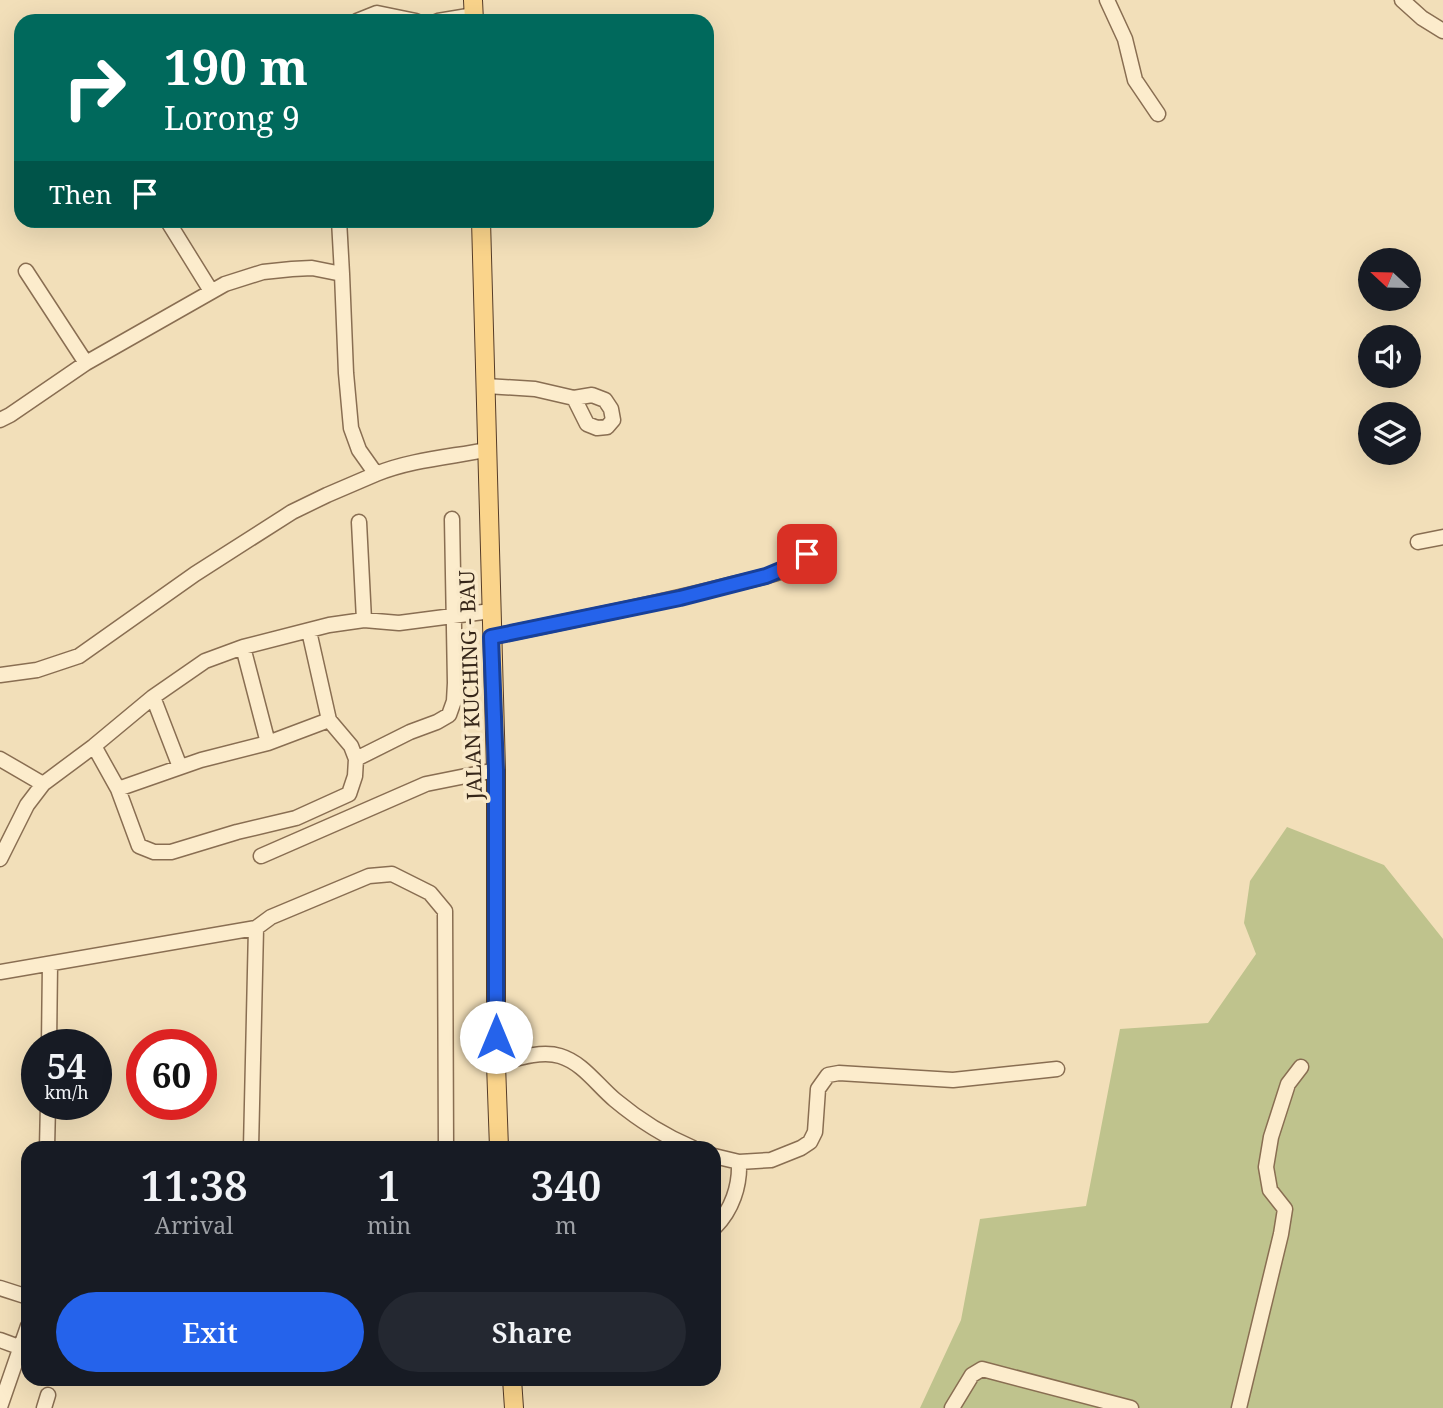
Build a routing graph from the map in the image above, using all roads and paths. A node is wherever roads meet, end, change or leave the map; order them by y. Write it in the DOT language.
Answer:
graph roads {
  1 [pos="1107,0"];
  2 [pos="1402,0"];
  3 [pos="1443,32"];
  4 [pos="1158,114"];
  5 [pos="172,228"];
  6 [pos="339,228"];
  7 [pos="481,228"];
  8 [pos="26,271"];
  9 [pos="342,274"];
  10 [pos="211,291"];
  11 [pos="86,363"];
  12 [pos="486,386"];
  13 [pos="574,398"];
  14 [pos="0,420"];
  15 [pos="486,450"];
  16 [pos="376,474"];
  17 [pos="452,519"];
  18 [pos="359,522"];
  19 [pos="808,535"];
  20 [pos="1443,537"];
  21 [pos="1418,542"];
  22 [pos="491,611"];
  23 [pos="454,615"];
  24 [pos="363,620"];
  25 [pos="309,631"];
  26 [pos="491,637"];
  27 [pos="243,647"];
  28 [pos="0,675"];
  29 [pos="153,697"];
  30 [pos="329,720"];
  31 [pos="268,743"];
  32 [pos="94,746"];
  33 [pos="0,759"];
  34 [pos="356,759"];
  35 [pos="180,767"];
  36 [pos="496,770"];
  37 [pos="43,784"];
  38 [pos="118,789"];
  39 [pos="4,839"];
  40 [pos="261,856"];
  41 [pos="0,859"];
  42 [pos="256,928"];
  43 [pos="50,964"];
  44 [pos="0,972"];
  45 [pos="49,1029"];
  46 [pos="496,1064"];
  47 [pos="1301,1067"];
  48 [pos="1057,1069"];
  49 [pos="48,1120"];
  50 [pos="47,1141"];
  51 [pos="251,1141"];
  52 [pos="446,1141"];
  53 [pos="499,1141"];
  54 [pos="679,1141"];
  55 [pos="721,1158"];
  56 [pos="739,1162"];
  57 [pos="721,1220"];
  58 [pos="0,1288"];
  59 [pos="21,1295"];
  60 [pos="0,1340"];
  61 [pos="21,1343"];
  62 [pos="21,1345"];
  63 [pos="21,1352"];
  64 [pos="0,1356"];
  65 [pos="512,1386"];
  66 [pos="4,1406"];
  67 [pos="514,1408"];
  68 [pos="952,1408"];
  69 [pos="1131,1408"];
  70 [pos="1239,1408"];
  1 -- 4 [label="street"];
  2 -- 3 [label="street"];
  5 -- 10 [label="street"];
  6 -- 9 [label="street"];
  7 -- 12 [label="main road, JALAN KUCHING - BAU"];
  8 -- 11 [label="street"];
  9 -- 10 [label="street"];
  9 -- 16 [label="street"];
  10 -- 11 [label="street"];
  11 -- 14 [label="street"];
  12 -- 13 [label="street"];
  12 -- 15 [label="main road, JALAN KUCHING - BAU"];
  15 -- 16 [label="street"];
  15 -- 22 [label="main road, JALAN KUCHING - BAU"];
  16 -- 28 [label="street"];
  17 -- 23 [label="street"];
  18 -- 24 [label="street"];
  19 -- 26 [label="street"];
  20 -- 21 [label="street"];
  22 -- 23 [label="street"];
  22 -- 26 [label="main road, JALAN KUCHING - BAU"];
  23 -- 24 [label="street"];
  23 -- 34 [label="street"];
  24 -- 25 [label="street"];
  25 -- 27 [label="street"];
  25 -- 30 [label="street"];
  26 -- 36 [label="main road, JALAN KUCHING - BAU"];
  27 -- 29 [label="street"];
  27 -- 31 [label="street"];
  29 -- 32 [label="street"];
  29 -- 35 [label="street"];
  30 -- 31 [label="street"];
  30 -- 34 [label="street"];
  31 -- 35 [label="street"];
  32 -- 37 [label="street"];
  32 -- 38 [label="street"];
  33 -- 37 [label="street"];
  34 -- 38 [label="street"];
  35 -- 38 [label="street"];
  36 -- 40 [label="street"];
  36 -- 46 [label="main road, JALAN KUCHING - BAU"];
  37 -- 39 [label="street"];
  39 -- 41 [label="street"];
  42 -- 43 [label="street"];
  42 -- 51 [label="street"];
  42 -- 52 [label="street"];
  43 -- 44 [label="street"];
  43 -- 45 [label="street"];
  46 -- 53 [label="main road, JALAN KUCHING - BAU"];
  46 -- 54 [label="street"];
  47 -- 70 [label="street"];
  48 -- 56 [label="street"];
  49 -- 50 [label="street"];
  55 -- 56 [label="street"];
  56 -- 57 [label="street"];
  58 -- 59 [label="street"];
  60 -- 61 [label="street"];
  62 -- 64 [label="street"];
  63 -- 66 [label="street"];
  65 -- 67 [label="main road"];
  68 -- 69 [label="street"];
}
